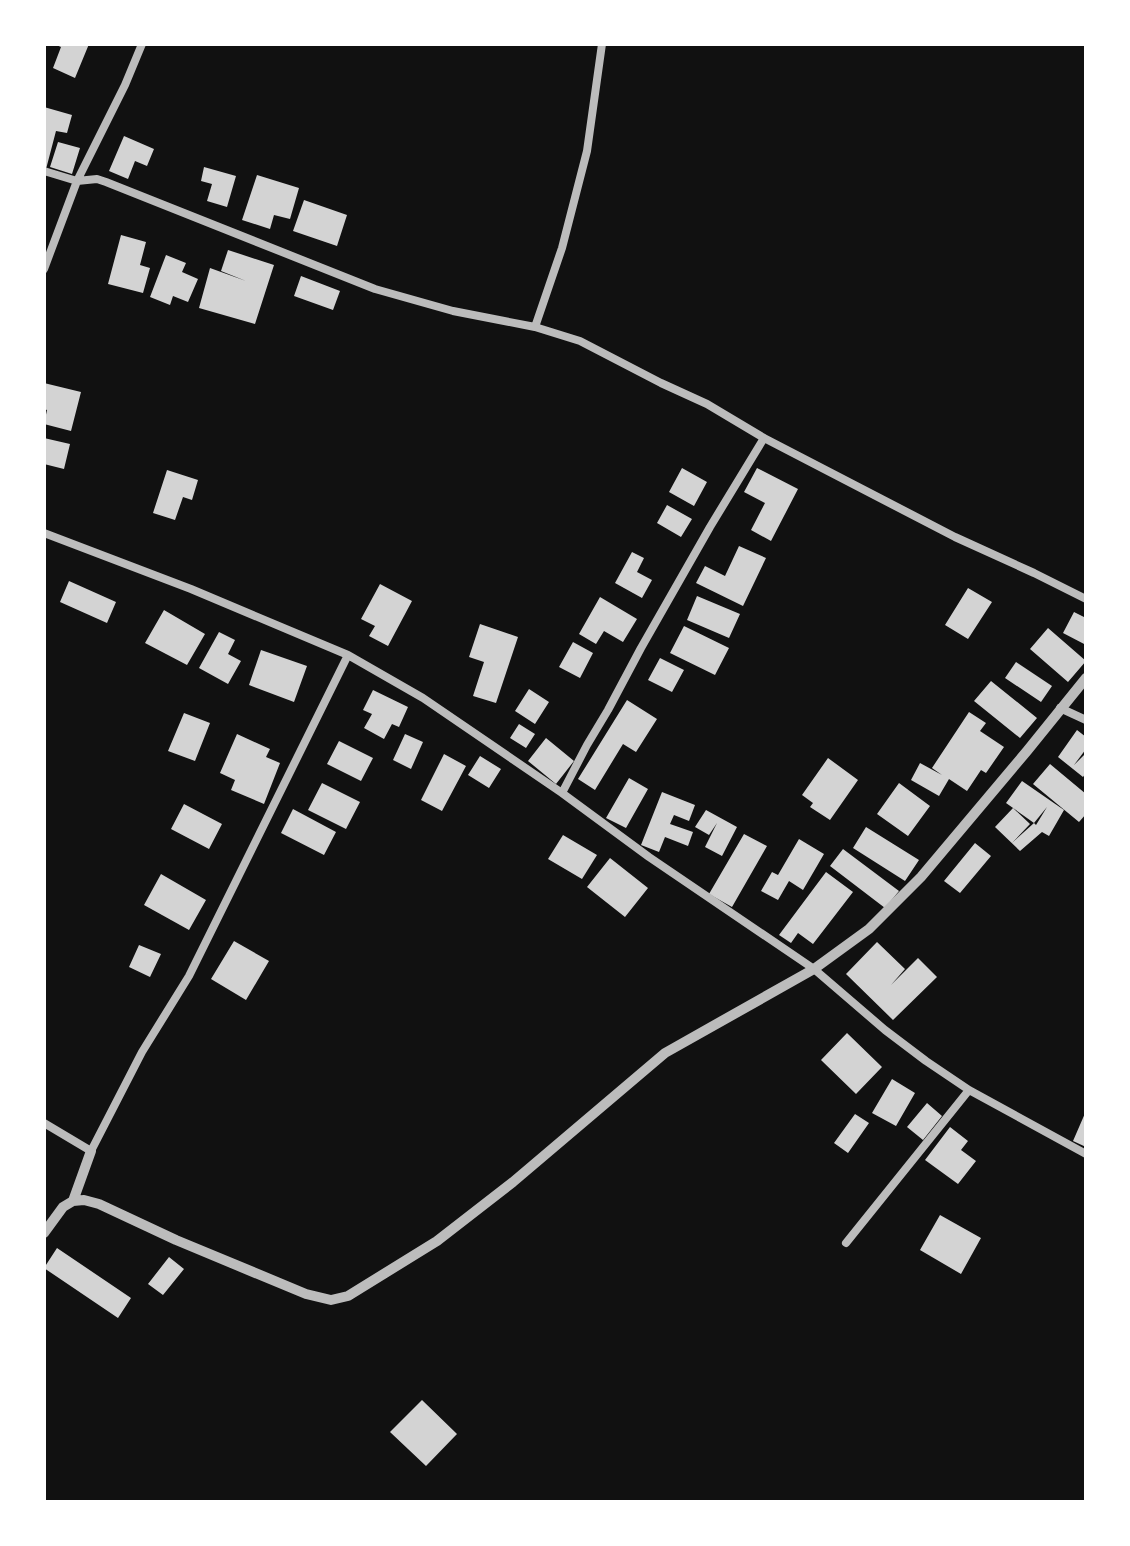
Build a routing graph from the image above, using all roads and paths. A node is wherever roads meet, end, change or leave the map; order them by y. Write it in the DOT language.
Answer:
graph roads {
  1 [pos="142,44"];
  2 [pos="602,44"];
  3 [pos="44,171"];
  4 [pos="77,181"];
  5 [pos="44,269"];
  6 [pos="535,327"];
  7 [pos="764,438"];
  8 [pos="44,533"];
  9 [pos="1086,599"];
  10 [pos="348,655"];
  11 [pos="1086,678"];
  12 [pos="1060,708"];
  13 [pos="1086,720"];
  14 [pos="562,793"];
  15 [pos="814,969"];
  16 [pos="969,1090"];
  17 [pos="44,1123"];
  18 [pos="91,1151"];
  19 [pos="1086,1154"];
  20 [pos="73,1201"];
  21 [pos="44,1233"];
  22 [pos="846,1243"];
  1 -- 4 [label="street"];
  2 -- 6 [label="street"];
  3 -- 4 [label="street"];
  4 -- 5 [label="street"];
  4 -- 6 [label="street"];
  6 -- 7 [label="street"];
  7 -- 9 [label="street"];
  7 -- 14 [label="street"];
  8 -- 10 [label="street"];
  10 -- 14 [label="street"];
  10 -- 18 [label="street"];
  11 -- 12 [label="street"];
  12 -- 13 [label="street"];
  12 -- 15 [label="street"];
  14 -- 15 [label="street"];
  15 -- 16 [label="street"];
  15 -- 20 [label="street"];
  16 -- 19 [label="street"];
  16 -- 22 [label="street"];
  17 -- 18 [label="street"];
  18 -- 20 [label="street"];
  20 -- 21 [label="street"];
}
